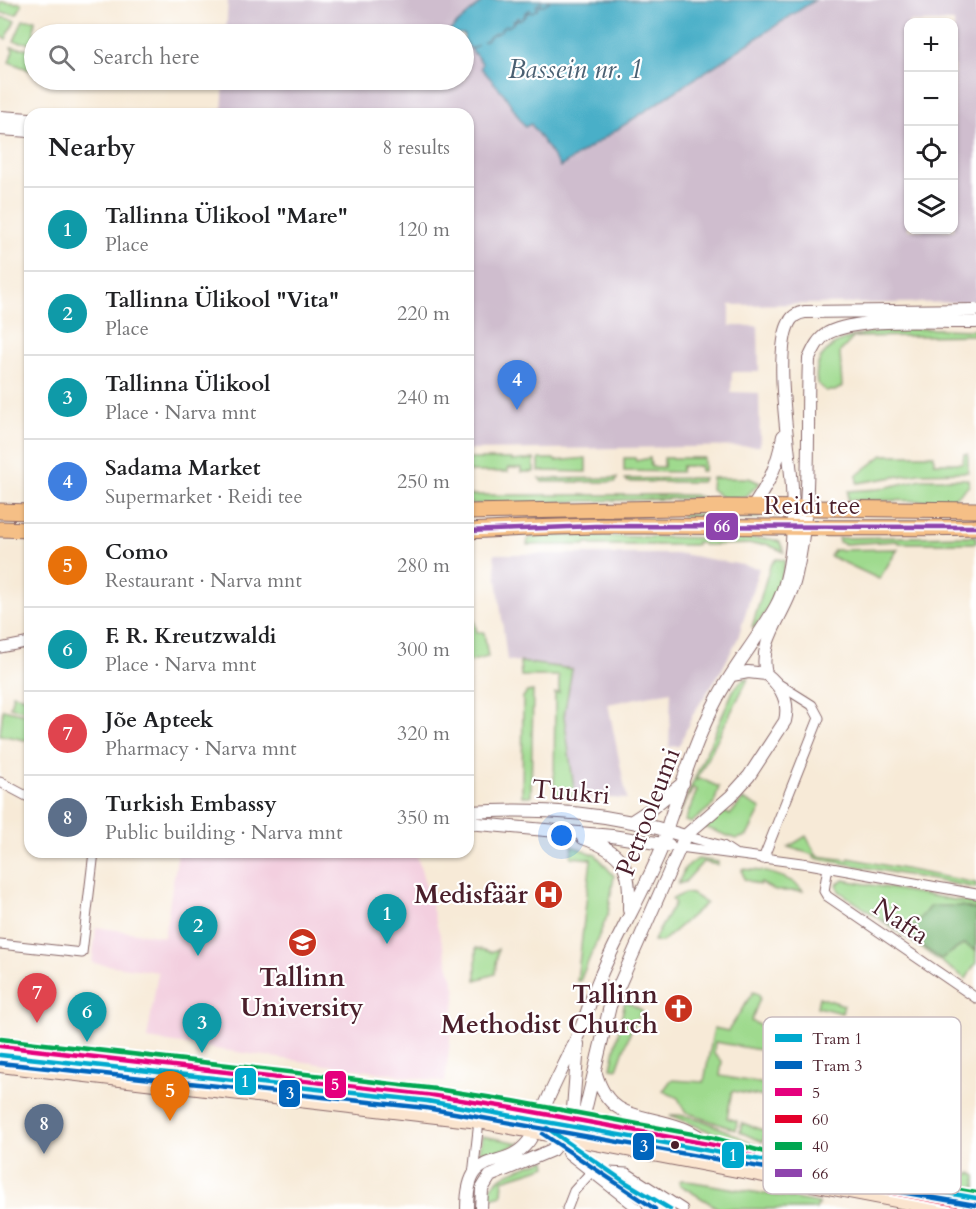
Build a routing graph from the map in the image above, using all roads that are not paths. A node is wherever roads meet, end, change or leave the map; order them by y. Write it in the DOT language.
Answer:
graph roads {
  1 [pos="0,117"];
  2 [pos="24,119"];
  3 [pos="0,129"];
  4 [pos="24,130"];
  5 [pos="976,310"];
  6 [pos="976,322"];
  7 [pos="785,426"];
  8 [pos="753,507"];
  9 [pos="799,508"];
  10 [pos="976,510"];
  11 [pos="0,511"];
  12 [pos="24,512"];
  13 [pos="474,512"];
  14 [pos="976,527"];
  15 [pos="0,529"];
  16 [pos="797,529"];
  17 [pos="24,530"];
  18 [pos="474,531"];
  19 [pos="24,643"];
  20 [pos="0,648"];
  21 [pos="766,674"];
  22 [pos="732,675"];
  23 [pos="777,683"];
  24 [pos="0,782"];
  25 [pos="683,782"];
  26 [pos="24,795"];
  27 [pos="474,812"];
  28 [pos="632,820"];
  29 [pos="474,824"];
  30 [pos="667,830"];
  31 [pos="565,832"];
  32 [pos="683,841"];
  33 [pos="663,844"];
  34 [pos="93,858"];
  35 [pos="763,859"];
  36 [pos="828,867"];
  37 [pos="976,894"];
  38 [pos="629,917"];
  39 [pos="0,944"];
  40 [pos="976,998"];
  41 [pos="579,1034"];
  42 [pos="0,1046"];
  43 [pos="0,1065"];
  44 [pos="596,1074"];
  45 [pos="541,1113"];
  46 [pos="577,1120"];
  47 [pos="479,1121"];
  48 [pos="534,1131"];
  49 [pos="563,1137"];
  50 [pos="713,1145"];
  51 [pos="615,1147"];
  52 [pos="763,1159"];
  53 [pos="592,1171"];
  54 [pos="473,1175"];
  55 [pos="763,1175"];
  56 [pos="864,1194"];
  57 [pos="938,1194"];
  58 [pos="976,1201"];
  59 [pos="467,1209"];
  60 [pos="481,1209"];
  61 [pos="567,1209"];
  62 [pos="638,1209"];
  63 [pos="683,1209"];
  64 [pos="944,1209"];
  1 -- 2 [label="street"];
  3 -- 4 [label="street"];
  5 -- 7 [label="street"];
  6 -- 9 [label="street"];
  7 -- 8 [label="street"];
  7 -- 9 [label="street"];
  8 -- 9 [label="main road, Reidi tee"];
  8 -- 13 [label="main road, Reidi tee"];
  9 -- 10 [label="main road, Reidi tee"];
  9 -- 16 [label="street"];
  11 -- 12 [label="main road"];
  14 -- 16 [label="main road, Reidi tee"];
  15 -- 17 [label="main road"];
  16 -- 18 [label="main road, Reidi tee"];
  16 -- 21 [label="street"];
  16 -- 22 [label="street, Petrooleumi"];
  19 -- 20 [label="street"];
  21 -- 22 [label="street"];
  21 -- 23 [label="street"];
  22 -- 25 [label="street, Petrooleumi"];
  23 -- 32 [label="street"];
  23 -- 35 [label="street"];
  24 -- 26 [label="street"];
  25 -- 28 [label="street"];
  25 -- 30 [label="street, Petrooleumi"];
  27 -- 28 [label="street, Tuukri"];
  28 -- 30 [label="street, Tuukri"];
  29 -- 31 [label="street, Tuukri"];
  30 -- 32 [label="street, Tuukri"];
  30 -- 33 [label="street, Petrooleumi"];
  31 -- 33 [label="street, Tuukri"];
  31 -- 38 [label="street"];
  32 -- 33 [label="street, Tuukri"];
  32 -- 35 [label="street, Tuukri"];
  32 -- 44 [label="street, Petrooleumi"];
  33 -- 38 [label="street, Petrooleumi"];
  34 -- 39 [label="street"];
  35 -- 36 [label="street, Tuukri"];
  36 -- 37 [label="street, Tuukri"];
  36 -- 40 [label="street, Nafta"];
  38 -- 41 [label="street, Petrooleumi"];
  41 -- 45 [label="street, Petrooleumi"];
  41 -- 46 [label="street"];
  42 -- 45 [label="main road"];
  43 -- 47 [label="main road"];
  44 -- 46 [label="street, Petrooleumi"];
  44 -- 50 [label="street"];
  45 -- 46 [label="main road"];
  45 -- 48 [label="street, Petrooleumi"];
  46 -- 49 [label="street, Petrooleumi"];
  46 -- 50 [label="main road"];
  46 -- 51 [label="street"];
  47 -- 48 [label="main road"];
  47 -- 54 [label="street"];
  48 -- 49 [label="main road"];
  48 -- 54 [label="street"];
  49 -- 51 [label="main road"];
  49 -- 53 [label="street"];
  49 -- 60 [label="street, Petrooleumi"];
  50 -- 52 [label="main road"];
  51 -- 55 [label="main road"];
  53 -- 61 [label="street"];
  53 -- 62 [label="street"];
  53 -- 63 [label="street"];
  54 -- 59 [label="street"];
  56 -- 64 [label="main road"];
  57 -- 58 [label="main road"];
}
